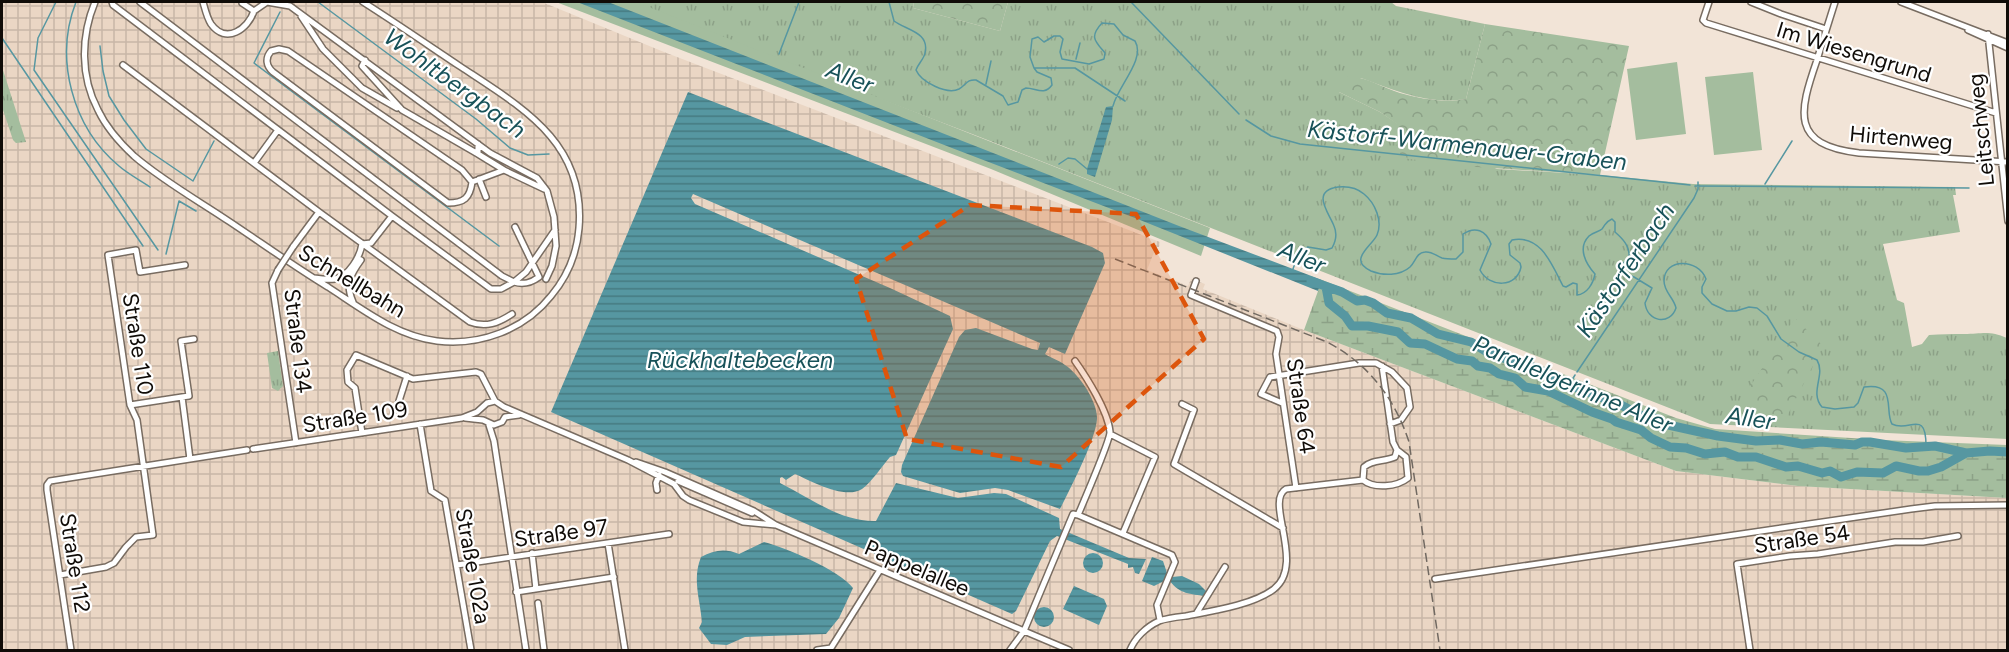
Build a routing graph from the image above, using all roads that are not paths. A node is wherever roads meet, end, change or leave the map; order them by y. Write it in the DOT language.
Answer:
graph roads {
  1 [pos="95,2"];
  2 [pos="112,2"];
  3 [pos="140,2"];
  4 [pos="211,2"];
  5 [pos="242,2"];
  6 [pos="363,2"];
  7 [pos="1709,2"];
  8 [pos="1751,2"];
  9 [pos="1835,2"];
  10 [pos="1901,2"];
  11 [pos="204,4"];
  12 [pos="254,11"];
  13 [pos="299,13"];
  14 [pos="1826,29"];
  15 [pos="1988,38"];
  16 [pos="2007,43"];
  17 [pos="2007,48"];
  18 [pos="1817,58"];
  19 [pos="365,60"];
  20 [pos="123,65"];
  21 [pos="402,110"];
  22 [pos="1996,113"];
  23 [pos="278,130"];
  24 [pos="478,144"];
  25 [pos="478,154"];
  26 [pos="2005,162"];
  27 [pos="254,163"];
  28 [pos="504,170"];
  29 [pos="479,179"];
  30 [pos="472,182"];
  31 [pos="546,190"];
  32 [pos="486,197"];
  33 [pos="319,212"];
  34 [pos="392,216"];
  35 [pos="2007,221"];
  36 [pos="515,227"];
  37 [pos="555,230"];
  38 [pos="362,244"];
  39 [pos="532,262"];
  40 [pos="185,265"];
  41 [pos="312,278"];
  42 [pos="546,279"];
  43 [pos="1196,281"];
  44 [pos="514,282"];
  45 [pos="354,304"];
  46 [pos="512,314"];
  47 [pos="194,339"];
  48 [pos="1075,361"];
  49 [pos="1382,366"];
  50 [pos="407,376"];
  51 [pos="1279,376"];
  52 [pos="486,386"];
  53 [pos="182,397"];
  54 [pos="399,401"];
  55 [pos="495,401"];
  56 [pos="1282,402"];
  57 [pos="130,405"];
  58 [pos="1182,405"];
  59 [pos="484,406"];
  60 [pos="504,407"];
  61 [pos="524,416"];
  62 [pos="505,417"];
  63 [pos="462,418"];
  64 [pos="483,420"];
  65 [pos="420,424"];
  66 [pos="499,424"];
  67 [pos="1390,424"];
  68 [pos="489,425"];
  69 [pos="362,433"];
  70 [pos="1110,434"];
  71 [pos="494,441"];
  72 [pos="296,443"];
  73 [pos="1397,450"];
  74 [pos="190,459"];
  75 [pos="628,460"];
  76 [pos="143,466"];
  77 [pos="658,477"];
  78 [pos="1363,480"];
  79 [pos="50,481"];
  80 [pos="1296,488"];
  81 [pos="657,490"];
  82 [pos="698,490"];
  83 [pos="721,500"];
  84 [pos="692,501"];
  85 [pos="2007,505"];
  86 [pos="715,511"];
  87 [pos="745,511"];
  88 [pos="1078,516"];
  89 [pos="765,518"];
  90 [pos="743,522"];
  91 [pos="776,525"];
  92 [pos="1283,528"];
  93 [pos="1123,533"];
  94 [pos="669,534"];
  95 [pos="1958,536"];
  96 [pos="608,543"];
  97 [pos="532,553"];
  98 [pos="511,556"];
  99 [pos="457,565"];
  100 [pos="1225,567"];
  101 [pos="880,570"];
  102 [pos="60,575"];
  103 [pos="614,577"];
  104 [pos="1435,579"];
  105 [pos="536,589"];
  106 [pos="516,592"];
  107 [pos="538,603"];
  108 [pos="1196,614"];
  109 [pos="1160,620"];
  110 [pos="1024,631"];
  111 [pos="831,650"];
  112 [pos="71,651"];
  113 [pos="471,651"];
  114 [pos="526,651"];
  115 [pos="544,651"];
  116 [pos="625,651"];
  117 [pos="817,651"];
  118 [pos="1010,651"];
  119 [pos="1069,651"];
  120 [pos="1130,651"];
  121 [pos="1749,651"];
  1 -- 41 [label="street, Schnellbahn"];
  2 -- 23 [label="street"];
  3 -- 44 [label="street"];
  4 -- 11 [label="street"];
  5 -- 12 [label="street"];
  6 -- 45 [label="street, Schnellbahn"];
  7 -- 18 [label="street, Im Wiesengrund"];
  8 -- 14 [label="street"];
  9 -- 14 [label="street, Hirtenweg"];
  10 -- 15 [label="street"];
  11 -- 12 [label="street"];
  12 -- 13 [label="street"];
  13 -- 19 [label="street"];
  13 -- 21 [label="street"];
  14 -- 18 [label="street, Hirtenweg"];
  15 -- 16 [label="street"];
  15 -- 17 [label="street"];
  15 -- 22 [label="street, Leitschweg"];
  18 -- 22 [label="street, Im Wiesengrund"];
  18 -- 26 [label="street, Hirtenweg"];
  19 -- 21 [label="street"];
  19 -- 24 [label="street"];
  20 -- 27 [label="street"];
  21 -- 25 [label="street"];
  22 -- 26 [label="street, Leitschweg"];
  23 -- 27 [label="street"];
  23 -- 34 [label="street"];
  24 -- 25 [label="street"];
  24 -- 31 [label="street"];
  25 -- 28 [label="street"];
  26 -- 35 [label="street, Leitschweg"];
  27 -- 33 [label="street"];
  28 -- 29 [label="street"];
  28 -- 31 [label="street"];
  29 -- 30 [label="street"];
  29 -- 32 [label="street"];
  30 -- 30 [label="street"];
  31 -- 37 [label="street"];
  33 -- 38 [label="street"];
  33 -- 72 [label="street, Straße 134, bridge"];
  34 -- 38 [label="street"];
  34 -- 44 [label="street"];
  36 -- 39 [label="street"];
  37 -- 39 [label="street"];
  37 -- 42 [label="street"];
  38 -- 41 [label="street"];
  38 -- 45 [label="street"];
  38 -- 46 [label="street"];
  39 -- 44 [label="street"];
  39 -- 44 [label="street"];
  40 -- 57 [label="street, Straße 110"];
  41 -- 45 [label="street, Schnellbahn"];
  43 -- 51 [label="street, Straße 64"];
  47 -- 53 [label="street"];
  48 -- 70 [label="street"];
  49 -- 51 [label="street"];
  49 -- 67 [label="street"];
  49 -- 67 [label="street"];
  50 -- 52 [label="street"];
  50 -- 54 [label="street"];
  50 -- 69 [label="street"];
  51 -- 56 [label="street, Straße 64"];
  51 -- 56 [label="street"];
  52 -- 55 [label="street"];
  52 -- 59 [label="street"];
  53 -- 57 [label="street"];
  53 -- 74 [label="street"];
  55 -- 59 [label="street"];
  55 -- 60 [label="street"];
  56 -- 80 [label="street, Straße 64"];
  57 -- 76 [label="street, Straße 110"];
  58 -- 92 [label="street"];
  59 -- 63 [label="street"];
  59 -- 64 [label="street"];
  60 -- 61 [label="street, Pappelallee"];
  60 -- 62 [label="street"];
  61 -- 62 [label="street"];
  61 -- 75 [label="street, Pappelallee"];
  62 -- 66 [label="street"];
  63 -- 64 [label="street"];
  63 -- 65 [label="street, Straße 109"];
  64 -- 68 [label="street"];
  65 -- 69 [label="street, Straße 109"];
  65 -- 99 [label="street, Straße 102a"];
  66 -- 68 [label="street"];
  66 -- 71 [label="street"];
  67 -- 73 [label="street"];
  68 -- 71 [label="street"];
  69 -- 72 [label="street, Straße 109"];
  70 -- 88 [label="street"];
  70 -- 93 [label="street"];
  71 -- 98 [label="street"];
  72 -- 74 [label="street, Straße 109"];
  73 -- 78 [label="street"];
  73 -- 78 [label="street"];
  74 -- 76 [label="street, Straße 109"];
  75 -- 77 [label="street, Pappelallee"];
  75 -- 89 [label="street, Pappelallee"];
  76 -- 79 [label="street, Straße 109"];
  76 -- 102 [label="street, Straße 110"];
  77 -- 81 [label="street"];
  77 -- 82 [label="street"];
  77 -- 84 [label="street, Pappelallee"];
  78 -- 80 [label="street"];
  79 -- 102 [label="street, Straße 112"];
  80 -- 92 [label="street"];
  82 -- 83 [label="street"];
  82 -- 84 [label="street"];
  83 -- 86 [label="street"];
  83 -- 87 [label="street"];
  84 -- 86 [label="street, Pappelallee"];
  85 -- 104 [label="street"];
  86 -- 90 [label="street, Pappelallee"];
  87 -- 89 [label="street"];
  87 -- 90 [label="street"];
  88 -- 93 [label="street"];
  88 -- 110 [label="street"];
  89 -- 91 [label="street, Pappelallee"];
  90 -- 91 [label="street, Pappelallee"];
  91 -- 101 [label="street, Pappelallee"];
  92 -- 108 [label="street"];
  93 -- 109 [label="street"];
  94 -- 96 [label="street, Straße 97"];
  95 -- 121 [label="street, Straße 54"];
  96 -- 97 [label="street, Straße 97"];
  96 -- 103 [label="street"];
  97 -- 98 [label="street, Straße 97"];
  97 -- 105 [label="street"];
  98 -- 99 [label="street, Straße 97"];
  98 -- 106 [label="street"];
  99 -- 113 [label="street, Straße 102a"];
  100 -- 108 [label="street"];
  101 -- 110 [label="street, Pappelallee"];
  101 -- 111 [label="street"];
  102 -- 112 [label="street, Straße 112"];
  103 -- 105 [label="street"];
  103 -- 116 [label="street"];
  105 -- 106 [label="street"];
  106 -- 114 [label="street"];
  107 -- 115 [label="street"];
  108 -- 109 [label="street"];
  109 -- 120 [label="street"];
  110 -- 118 [label="street"];
  110 -- 119 [label="street, Pappelallee"];
  111 -- 117 [label="street"];
}
